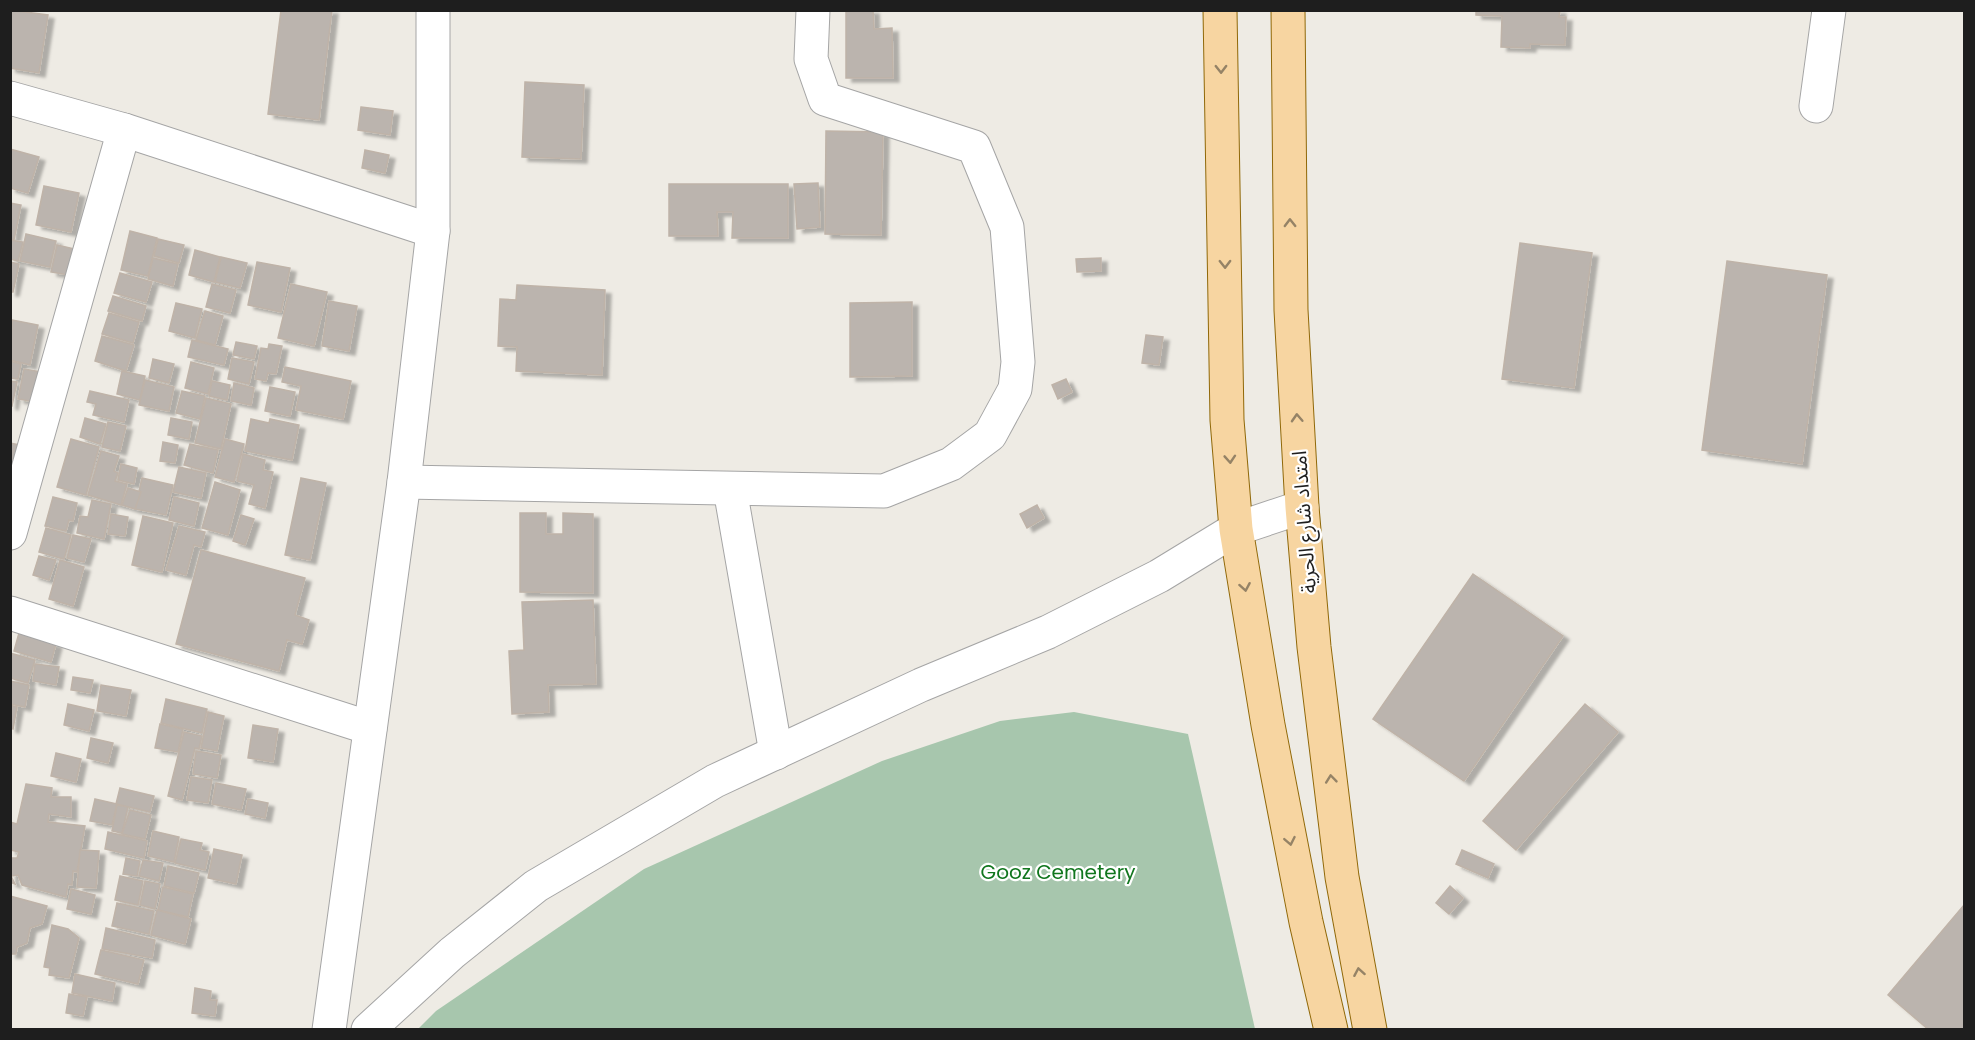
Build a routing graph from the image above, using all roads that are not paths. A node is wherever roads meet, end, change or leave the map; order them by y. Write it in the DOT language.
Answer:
graph roads {
  1 [pos="433,10"];
  2 [pos="813,10"];
  3 [pos="1220,10"];
  4 [pos="1288,10"];
  5 [pos="1829,10"];
  6 [pos="10,98"];
  7 [pos="1816,106"];
  8 [pos="124,130"];
  9 [pos="433,231"];
  10 [pos="404,482"];
  11 [pos="730,489"];
  12 [pos="1302,507"];
  13 [pos="1236,529"];
  14 [pos="10,533"];
  15 [pos="10,613"];
  16 [pos="370,728"];
  17 [pos="776,753"];
  18 [pos="329,1029"];
  19 [pos="368,1029"];
  20 [pos="1331,1029"];
  21 [pos="1370,1029"];
  1 -- 9 [label="street"];
  2 -- 11 [label="street"];
  3 -- 13 [label="main road, one-way"];
  12 -- 4 [label="main road, امتداد شارع الحرية, one-way"];
  5 -- 7 [label="street"];
  6 -- 8 [label="street"];
  8 -- 9 [label="street"];
  8 -- 14 [label="street"];
  9 -- 10 [label="street"];
  10 -- 11 [label="street"];
  10 -- 16 [label="street"];
  11 -- 17 [label="street"];
  12 -- 13 [label="street"];
  21 -- 12 [label="main road, امتداد شارع الحرية, one-way"];
  13 -- 17 [label="street"];
  13 -- 20 [label="main road, one-way"];
  15 -- 16 [label="street"];
  16 -- 18 [label="street"];
  17 -- 19 [label="street"];
}
